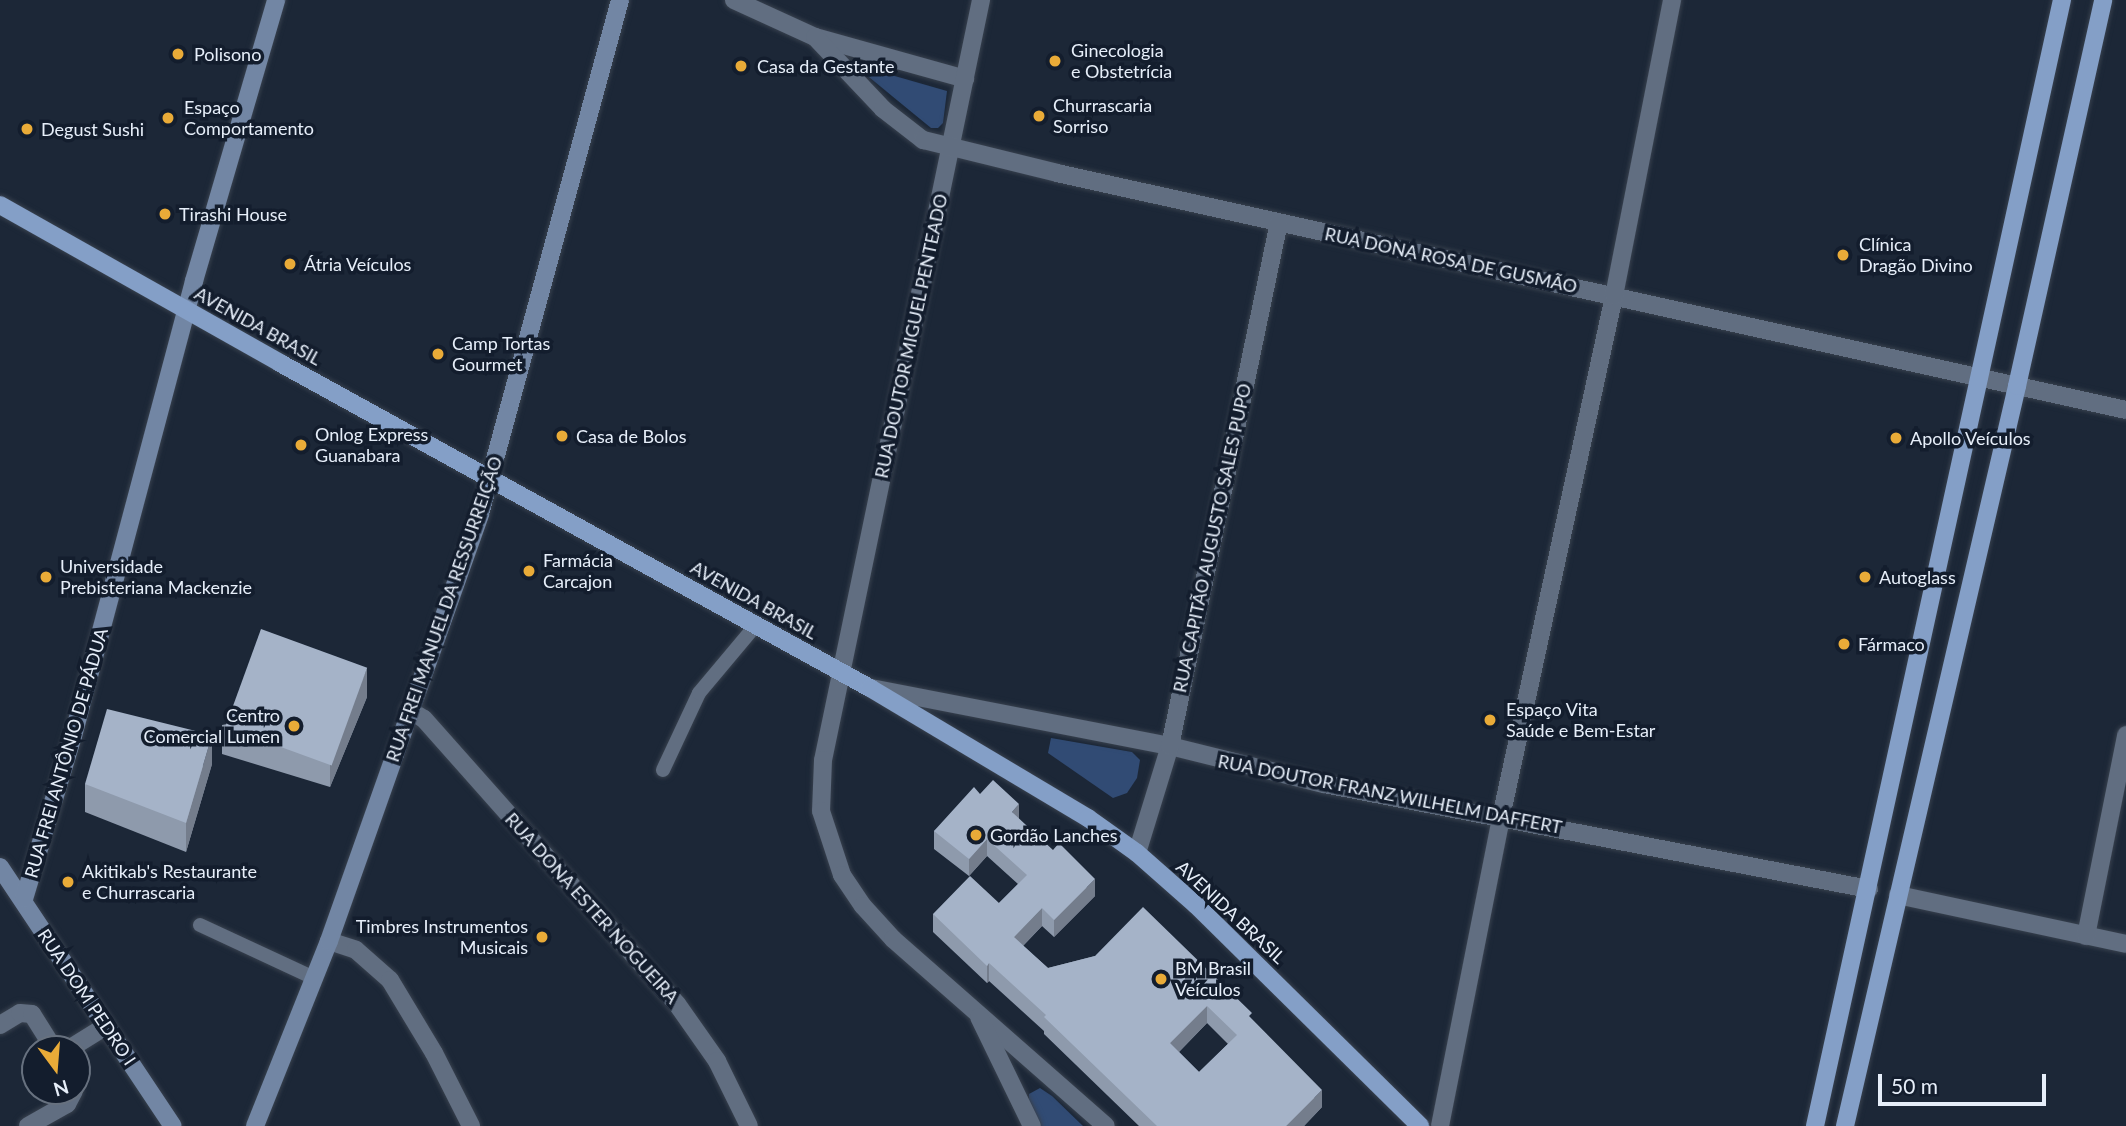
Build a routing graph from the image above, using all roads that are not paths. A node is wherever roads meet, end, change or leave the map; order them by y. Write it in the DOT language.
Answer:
graph roads {
  1 [pos="276,0"];
  2 [pos="621,0"];
  3 [pos="734,0"];
  4 [pos="981,0"];
  5 [pos="1672,0"];
  6 [pos="2062,0"];
  7 [pos="2103,0"];
  8 [pos="815,37"];
  9 [pos="965,79"];
  10 [pos="951,148"];
  11 [pos="0,205"];
  12 [pos="1279,222"];
  13 [pos="1614,296"];
  14 [pos="186,311"];
  15 [pos="1980,377"];
  16 [pos="2017,386"];
  17 [pos="2126,410"];
  18 [pos="491,478"];
  19 [pos="756,625"];
  20 [pos="840,671"];
  21 [pos="870,688"];
  22 [pos="409,710"];
  23 [pos="2126,735"];
  24 [pos="1170,746"];
  25 [pos="663,770"];
  26 [pos="1501,817"];
  27 [pos="1137,853"];
  28 [pos="0,867"];
  29 [pos="1869,889"];
  30 [pos="1898,895"];
  31 [pos="24,899"];
  32 [pos="200,925"];
  33 [pos="2086,936"];
  34 [pos="329,942"];
  35 [pos="2126,944"];
  36 [pos="314,978"];
  37 [pos="974,1008"];
  38 [pos="0,1025"];
  39 [pos="106,1026"];
  40 [pos="45,1035"];
  41 [pos="91,1035"];
  42 [pos="65,1105"];
  43 [pos="254,1124"];
  44 [pos="28,1126"];
  45 [pos="173,1126"];
  46 [pos="471,1126"];
  47 [pos="749,1126"];
  48 [pos="1032,1126"];
  49 [pos="1106,1126"];
  50 [pos="1420,1126"];
  51 [pos="1440,1126"];
  52 [pos="1815,1126"];
  53 [pos="1845,1126"];
  1 -- 14 [label="street, RUA FREI ANTÔNIO DE PÁDUA"];
  2 -- 18 [label="street, RUA FREI MANUEL DA RESSURREIÇÃO"];
  3 -- 8 [label="street, RUA DONA ROSA DE GUSMÃO"];
  4 -- 9 [label="street, RUA DOUTOR MIGUEL PENTEADO"];
  5 -- 13 [label="street"];
  6 -- 15 [label="main road"];
  7 -- 16 [label="main road"];
  8 -- 9 [label="street, RUA DONA ROSA DE GUSMÃO"];
  8 -- 10 [label="street, RUA DONA ROSA DE GUSMÃO"];
  9 -- 10 [label="street, RUA DOUTOR MIGUEL PENTEADO"];
  10 -- 12 [label="street, RUA DONA ROSA DE GUSMÃO"];
  10 -- 20 [label="street, RUA DOUTOR MIGUEL PENTEADO"];
  11 -- 14 [label="main road, AVENIDA BRASIL"];
  12 -- 13 [label="street, RUA DONA ROSA DE GUSMÃO"];
  12 -- 24 [label="street, RUA CAPITÃO AUGUSTO SALES PUPO"];
  13 -- 15 [label="street, RUA DONA ROSA DE GUSMÃO"];
  13 -- 26 [label="street"];
  14 -- 18 [label="main road, AVENIDA BRASIL"];
  14 -- 31 [label="street, RUA FREI ANTÔNIO DE PÁDUA"];
  15 -- 16 [label="street, RUA DONA ROSA DE GUSMÃO"];
  15 -- 29 [label="main road"];
  16 -- 17 [label="street, RUA DONA ROSA DE GUSMÃO"];
  16 -- 30 [label="main road"];
  18 -- 19 [label="main road, AVENIDA BRASIL"];
  18 -- 22 [label="street, RUA FREI MANUEL DA RESSURREIÇÃO"];
  19 -- 20 [label="main road, AVENIDA BRASIL"];
  19 -- 25 [label="lane"];
  20 -- 21 [label="main road, AVENIDA BRASIL"];
  20 -- 37 [label="street, RUA DOUTOR MIGUEL PENTEADO"];
  21 -- 24 [label="street, RUA DOUTOR FRANZ WILHELM DAFFERT"];
  21 -- 27 [label="main road, AVENIDA BRASIL"];
  22 -- 34 [label="street, RUA FREI MANUEL DA RESSURREIÇÃO"];
  22 -- 47 [label="street, RUA DONA ESTER NOGUEIRA"];
  23 -- 33 [label="street"];
  24 -- 26 [label="street, RUA DOUTOR FRANZ WILHELM DAFFERT"];
  24 -- 27 [label="street, RUA CAPITÃO AUGUSTO SALES PUPO"];
  26 -- 29 [label="street, RUA DOUTOR FRANZ WILHELM DAFFERT"];
  26 -- 51 [label="street"];
  27 -- 50 [label="main road, AVENIDA BRASIL"];
  28 -- 31 [label="street, RUA DOM PEDRO I"];
  29 -- 52 [label="main road"];
  30 -- 33 [label="street"];
  30 -- 53 [label="main road"];
  31 -- 39 [label="street, RUA DOM PEDRO I"];
  32 -- 36 [label="lane"];
  33 -- 35 [label="street"];
  34 -- 36 [label="street, RUA FREI MANUEL DA RESSURREIÇÃO"];
  34 -- 46 [label="street"];
  36 -- 43 [label="street, RUA FREI MANUEL DA RESSURREIÇÃO"];
  37 -- 48 [label="street"];
  37 -- 49 [label="street, RUA DOUTOR MIGUEL PENTEADO"];
  38 -- 40 [label="street"];
  39 -- 41 [label="street"];
  39 -- 45 [label="street, RUA DOM PEDRO I"];
  42 -- 44 [label="street"];
}
